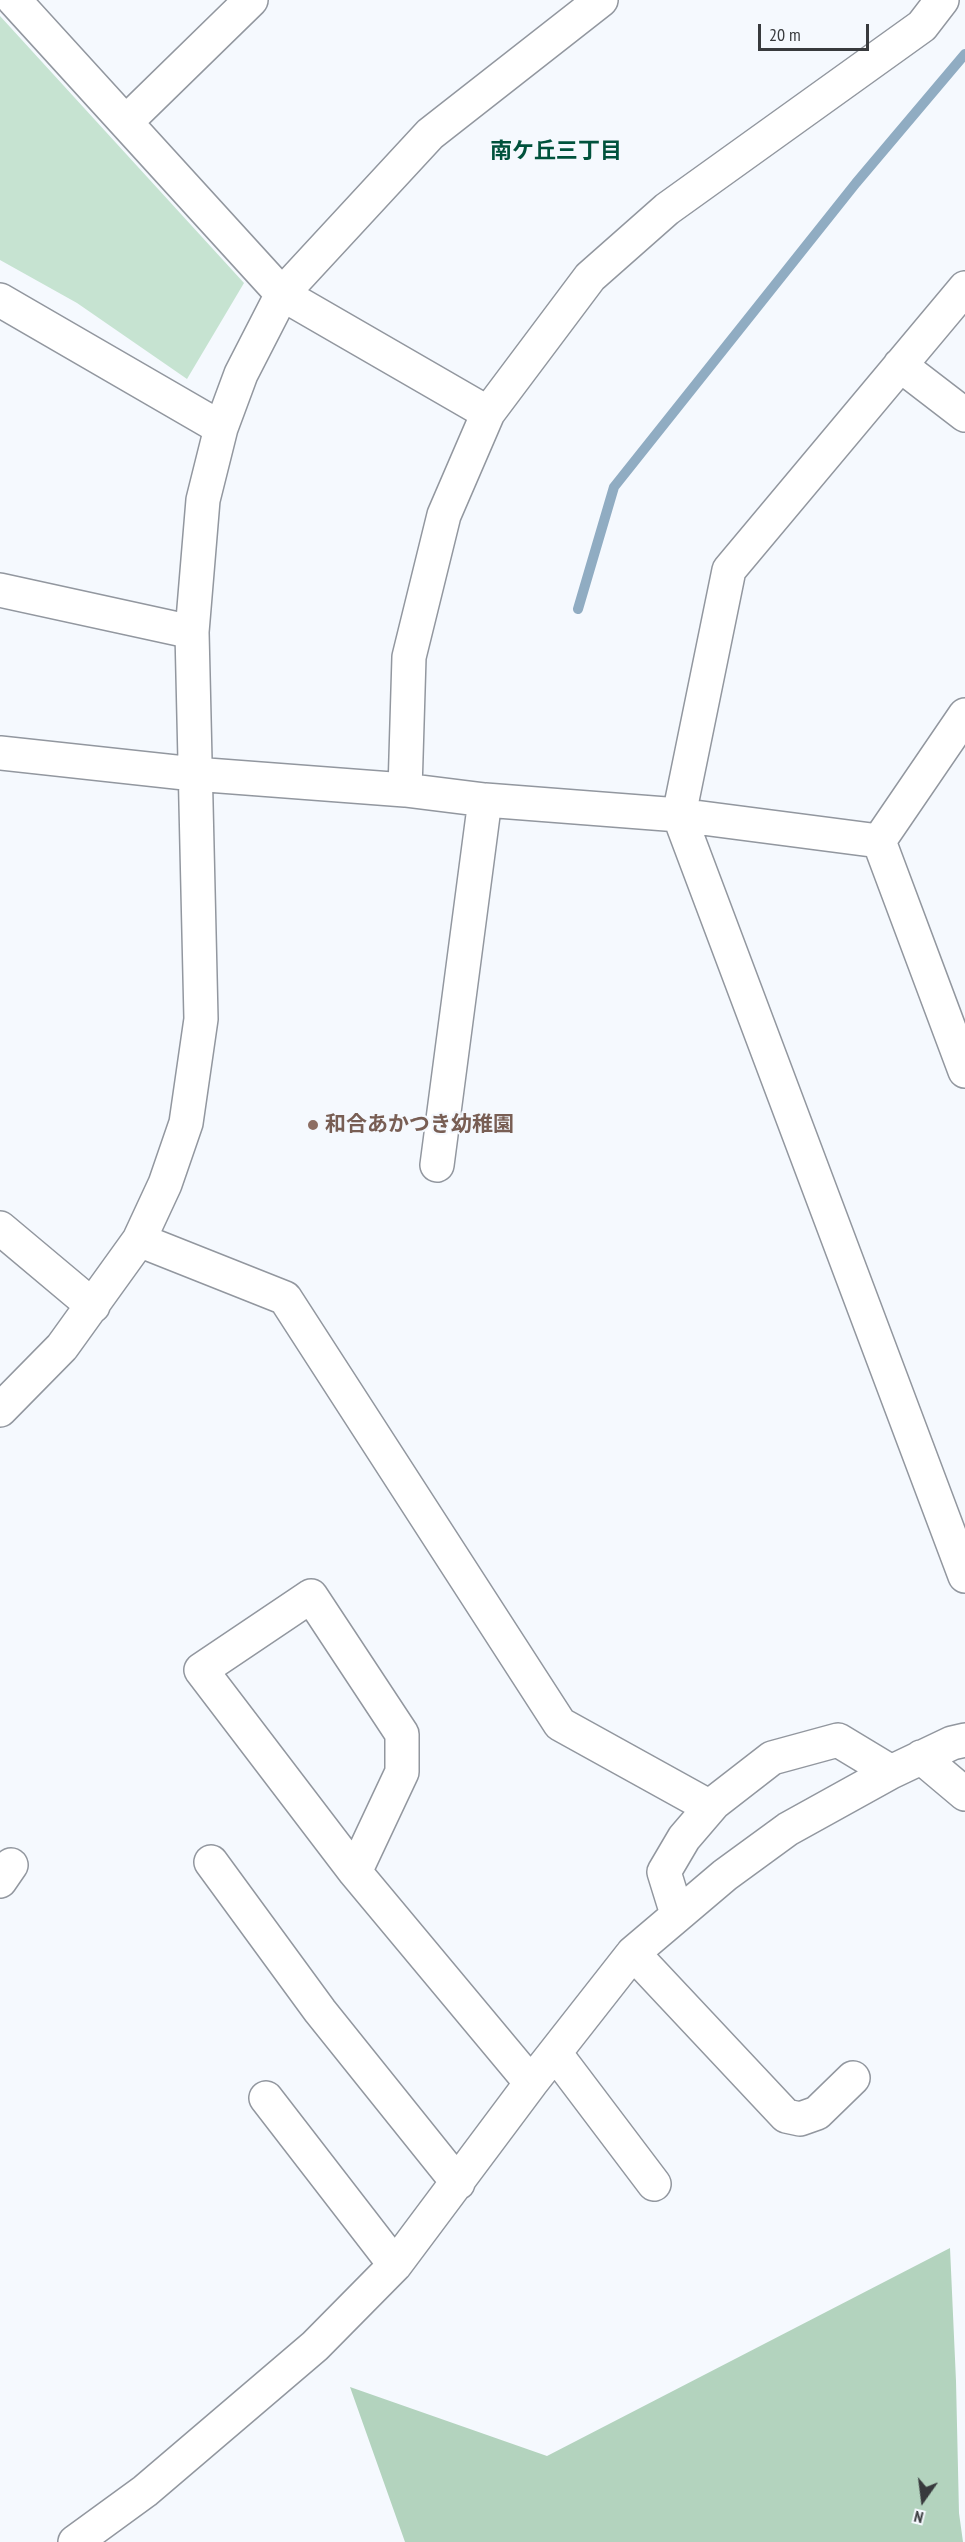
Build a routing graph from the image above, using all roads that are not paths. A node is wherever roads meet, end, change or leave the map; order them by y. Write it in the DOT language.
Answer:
graph roads {
  1 [pos="14,0"];
  2 [pos="251,0"];
  3 [pos="601,0"];
  4 [pos="942,0"];
  5 [pos="126,122"];
  6 [pos="965,288"];
  7 [pos="282,294"];
  8 [pos="0,300"];
  9 [pos="900,365"];
  10 [pos="488,413"];
  11 [pos="965,415"];
  12 [pos="221,428"];
  13 [pos="0,590"];
  14 [pos="192,632"];
  15 [pos="965,715"];
  16 [pos="0,753"];
  17 [pos="955,754"];
  18 [pos="194,774"];
  19 [pos="405,790"];
  20 [pos="485,800"];
  21 [pos="678,815"];
  22 [pos="879,841"];
  23 [pos="965,1071"];
  24 [pos="437,1165"];
  25 [pos="0,1228"];
  26 [pos="139,1240"];
  27 [pos="93,1306"];
  28 [pos="0,1410"];
  29 [pos="965,1576"];
  30 [pos="965,1740"];
  31 [pos="921,1756"];
  32 [pos="891,1772"];
  33 [pos="965,1794"];
  34 [pos="710,1807"];
  35 [pos="211,1862"];
  36 [pos="355,1872"];
  37 [pos="677,1914"];
  38 [pos="633,1953"];
  39 [pos="555,2053"];
  40 [pos="853,2078"];
  41 [pos="531,2083"];
  42 [pos="266,2098"];
  43 [pos="458,2183"];
  44 [pos="654,2184"];
  45 [pos="395,2265"];
  46 [pos="75,2542"];
  1 -- 5 [label="street"];
  2 -- 5 [label="street"];
  3 -- 7 [label="street"];
  4 -- 10 [label="street"];
  5 -- 7 [label="street"];
  6 -- 9 [label="street"];
  7 -- 10 [label="street"];
  7 -- 12 [label="street"];
  8 -- 12 [label="street"];
  9 -- 11 [label="street"];
  9 -- 21 [label="street"];
  10 -- 19 [label="street"];
  12 -- 14 [label="street"];
  13 -- 14 [label="street"];
  14 -- 18 [label="street"];
  15 -- 17 [label="street"];
  16 -- 18 [label="street"];
  17 -- 22 [label="street"];
  18 -- 19 [label="street"];
  18 -- 26 [label="street"];
  19 -- 20 [label="street"];
  20 -- 21 [label="street"];
  20 -- 24 [label="street"];
  21 -- 22 [label="street"];
  21 -- 29 [label="street"];
  22 -- 23 [label="street"];
  25 -- 27 [label="street"];
  26 -- 27 [label="street"];
  26 -- 34 [label="street"];
  27 -- 28 [label="street"];
  30 -- 31 [label="street"];
  31 -- 32 [label="street"];
  31 -- 33 [label="street"];
  32 -- 34 [label="street"];
  32 -- 37 [label="street"];
  34 -- 37 [label="street"];
  35 -- 43 [label="street"];
  36 -- 36 [label="street"];
  36 -- 41 [label="street"];
  37 -- 38 [label="street"];
  38 -- 39 [label="street"];
  38 -- 40 [label="street"];
  39 -- 41 [label="street"];
  39 -- 44 [label="street"];
  41 -- 43 [label="street"];
  42 -- 45 [label="street"];
  43 -- 45 [label="street"];
  45 -- 46 [label="street"];
}
